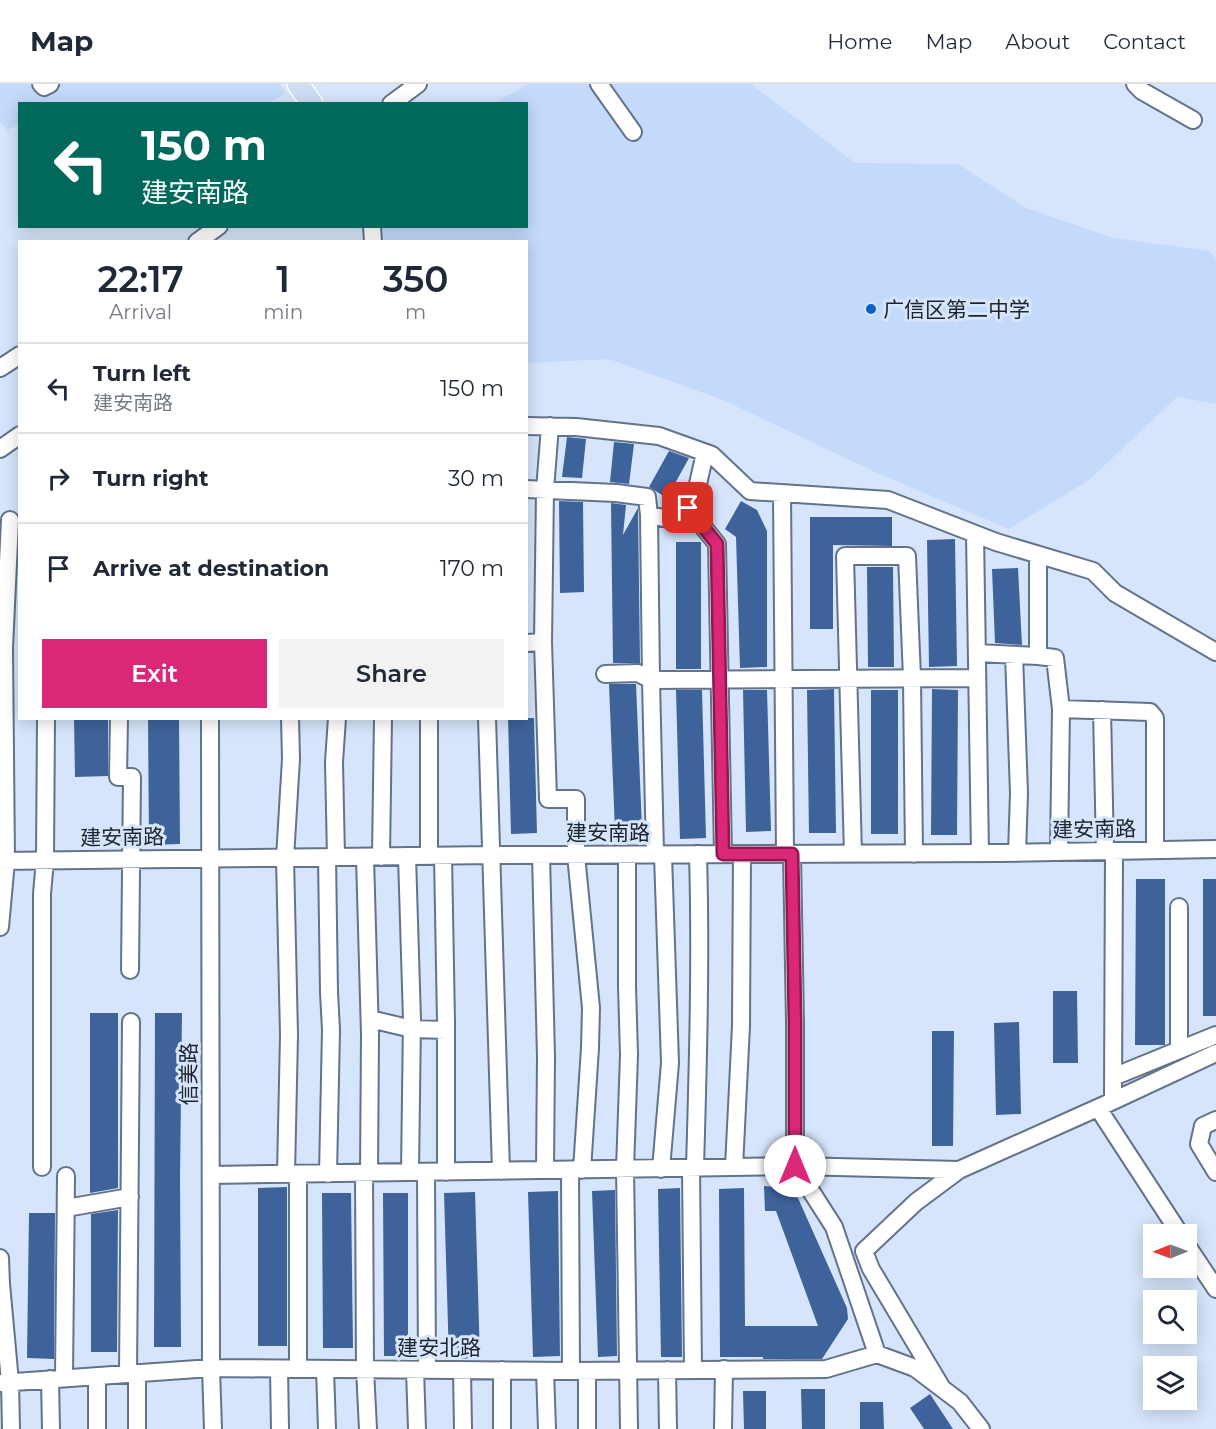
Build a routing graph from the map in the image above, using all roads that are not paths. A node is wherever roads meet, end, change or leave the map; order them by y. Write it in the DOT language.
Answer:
graph roads {
  1 [pos="41,84"];
  2 [pos="50,84"];
  3 [pos="298,84"];
  4 [pos="418,84"];
  5 [pos="599,84"];
  6 [pos="1135,84"];
  7 [pos="311,102"];
  8 [pos="394,102"];
  9 [pos="1193,120"];
  10 [pos="633,132"];
  11 [pos="18,356"];
  12 [pos="0,368"];
  13 [pos="528,426"];
  14 [pos="550,426"];
  15 [pos="18,436"];
  16 [pos="0,449"];
  17 [pos="705,453"];
  18 [pos="528,489"];
  19 [pos="545,490"];
  20 [pos="782,494"];
  21 [pos="688,508"];
  22 [pos="649,515"];
  23 [pos="10,519"];
  24 [pos="975,534"];
  25 [pos="1038,555"];
  26 [pos="535,643"];
  27 [pos="8,648"];
  28 [pos="1216,652"];
  29 [pos="977,653"];
  30 [pos="1014,655"];
  31 [pos="1038,656"];
  32 [pos="605,674"];
  33 [pos="849,678"];
  34 [pos="912,678"];
  35 [pos="977,678"];
  36 [pos="783,679"];
  37 [pos="651,680"];
  38 [pos="719,680"];
  39 [pos="1061,709"];
  40 [pos="1102,710"];
  41 [pos="46,720"];
  42 [pos="119,720"];
  43 [pos="210,720"];
  44 [pos="290,720"];
  45 [pos="337,720"];
  46 [pos="383,720"];
  47 [pos="429,720"];
  48 [pos="487,720"];
  49 [pos="1216,849"];
  50 [pos="1155,850"];
  51 [pos="1110,851"];
  52 [pos="1059,852"];
  53 [pos="980,853"];
  54 [pos="1017,853"];
  55 [pos="659,854"];
  56 [pos="698,854"];
  57 [pos="723,854"];
  58 [pos="742,854"];
  59 [pos="788,854"];
  60 [pos="853,854"];
  61 [pos="914,854"];
  62 [pos="492,855"];
  63 [pos="541,855"];
  64 [pos="576,855"];
  65 [pos="627,855"];
  66 [pos="408,856"];
  67 [pos="436,856"];
  68 [pos="332,857"];
  69 [pos="373,857"];
  70 [pos="285,858"];
  71 [pos="130,859"];
  72 [pos="210,859"];
  73 [pos="45,860"];
  74 [pos="3,861"];
  75 [pos="1179,907"];
  76 [pos="0,927"];
  77 [pos="130,970"];
  78 [pos="370,1019"];
  79 [pos="131,1022"];
  80 [pos="412,1029"];
  81 [pos="446,1030"];
  82 [pos="1216,1035"];
  83 [pos="1179,1050"];
  84 [pos="1216,1053"];
  85 [pos="1113,1077"];
  86 [pos="1113,1101"];
  87 [pos="1098,1108"];
  88 [pos="1216,1120"];
  89 [pos="795,1166"];
  90 [pos="42,1167"];
  91 [pos="734,1167"];
  92 [pos="693,1168"];
  93 [pos="625,1169"];
  94 [pos="661,1169"];
  95 [pos="545,1170"];
  96 [pos="576,1170"];
  97 [pos="959,1170"];
  98 [pos="501,1171"];
  99 [pos="418,1172"];
  100 [pos="446,1172"];
  101 [pos="1216,1172"];
  102 [pos="367,1173"];
  103 [pos="292,1174"];
  104 [pos="328,1174"];
  105 [pos="211,1175"];
  106 [pos="66,1176"];
  107 [pos="130,1197"];
  108 [pos="66,1208"];
  109 [pos="1173,1224"];
  110 [pos="834,1227"];
  111 [pos="864,1251"];
  112 [pos="0,1258"];
  113 [pos="1197,1260"];
  114 [pos="1216,1288"];
  115 [pos="877,1354"];
  116 [pos="211,1368"];
  117 [pos="279,1369"];
  118 [pos="298,1369"];
  119 [pos="325,1369"];
  120 [pos="365,1369"];
  121 [pos="724,1369"];
  122 [pos="421,1370"];
  123 [pos="462,1370"];
  124 [pos="502,1370"];
  125 [pos="628,1370"];
  126 [pos="667,1370"];
  127 [pos="693,1370"];
  128 [pos="545,1371"];
  129 [pos="579,1371"];
  130 [pos="133,1374"];
  131 [pos="96,1376"];
  132 [pos="57,1379"];
  133 [pos="5,1382"];
  134 [pos="942,1388"];
  135 [pos="11,1429"];
  136 [pos="51,1429"];
  137 [pos="97,1429"];
  138 [pos="137,1429"];
  139 [pos="213,1429"];
  140 [pos="280,1429"];
  141 [pos="327,1429"];
  142 [pos="368,1429"];
  143 [pos="417,1429"];
  144 [pos="463,1429"];
  145 [pos="502,1429"];
  146 [pos="547,1429"];
  147 [pos="587,1429"];
  148 [pos="629,1429"];
  149 [pos="668,1429"];
  150 [pos="723,1429"];
  151 [pos="981,1429"];
  1 -- 2 [label="street"];
  3 -- 7 [label="main road"];
  4 -- 8 [label="street"];
  5 -- 10 [label="street"];
  6 -- 9 [label="street"];
  11 -- 12 [label="street"];
  13 -- 14 [label="street"];
  14 -- 17 [label="street"];
  14 -- 19 [label="street"];
  15 -- 16 [label="street"];
  17 -- 20 [label="street"];
  17 -- 21 [label="street"];
  18 -- 19 [label="street"];
  19 -- 22 [label="street"];
  19 -- 26 [label="street"];
  20 -- 24 [label="street"];
  20 -- 36 [label="street"];
  21 -- 22 [label="street"];
  21 -- 38 [label="street"];
  22 -- 37 [label="street"];
  23 -- 27 [label="street"];
  24 -- 25 [label="street"];
  24 -- 29 [label="street"];
  25 -- 28 [label="street"];
  25 -- 31 [label="street"];
  26 -- 64 [label="street"];
  27 -- 74 [label="street"];
  29 -- 30 [label="street"];
  29 -- 35 [label="street"];
  30 -- 31 [label="street"];
  30 -- 54 [label="street"];
  31 -- 39 [label="street"];
  32 -- 37 [label="street"];
  33 -- 34 [label="street"];
  33 -- 34 [label="street"];
  33 -- 36 [label="street"];
  33 -- 60 [label="street"];
  34 -- 35 [label="street"];
  34 -- 61 [label="street"];
  35 -- 53 [label="street"];
  36 -- 38 [label="street"];
  36 -- 59 [label="street"];
  37 -- 38 [label="street"];
  37 -- 55 [label="street"];
  38 -- 57 [label="street"];
  39 -- 40 [label="street"];
  39 -- 52 [label="street"];
  40 -- 50 [label="street"];
  40 -- 51 [label="street"];
  41 -- 73 [label="street"];
  42 -- 71 [label="street"];
  43 -- 72 [label="street, 信美路"];
  44 -- 70 [label="street"];
  45 -- 68 [label="street"];
  46 -- 69 [label="street"];
  47 -- 67 [label="street"];
  48 -- 62 [label="street"];
  49 -- 50 [label="street, 建安南路"];
  50 -- 51 [label="street, 建安南路"];
  51 -- 52 [label="street, 建安南路"];
  51 -- 85 [label="street"];
  52 -- 54 [label="street, 建安南路"];
  53 -- 54 [label="street, 建安南路"];
  53 -- 61 [label="street, 建安南路"];
  55 -- 56 [label="street, 建安南路"];
  55 -- 65 [label="street, 建安南路"];
  55 -- 94 [label="street"];
  56 -- 57 [label="street, 建安南路"];
  56 -- 92 [label="street"];
  57 -- 58 [label="street, 建安南路"];
  58 -- 59 [label="street, 建安南路"];
  58 -- 91 [label="street"];
  59 -- 60 [label="street, 建安南路"];
  59 -- 89 [label="street"];
  60 -- 61 [label="street, 建安南路"];
  62 -- 63 [label="street, 建安南路"];
  62 -- 67 [label="street, 建安南路"];
  62 -- 98 [label="street"];
  63 -- 64 [label="street, 建安南路"];
  63 -- 95 [label="street"];
  64 -- 65 [label="street, 建安南路"];
  64 -- 96 [label="street"];
  65 -- 93 [label="street"];
  66 -- 67 [label="street, 建安南路"];
  66 -- 69 [label="street, 建安南路"];
  66 -- 80 [label="street"];
  67 -- 81 [label="street"];
  68 -- 69 [label="street, 建安南路"];
  68 -- 70 [label="street, 建安南路"];
  68 -- 104 [label="street"];
  69 -- 78 [label="street"];
  70 -- 72 [label="street, 建安南路"];
  70 -- 103 [label="street"];
  71 -- 72 [label="street, 建安南路"];
  71 -- 73 [label="street, 建安南路"];
  71 -- 77 [label="street"];
  72 -- 105 [label="street, 信美路"];
  73 -- 74 [label="street, 建安南路"];
  73 -- 90 [label="street"];
  74 -- 76 [label="street"];
  75 -- 83 [label="street"];
  78 -- 80 [label="street"];
  78 -- 102 [label="street"];
  79 -- 107 [label="street"];
  80 -- 81 [label="street"];
  80 -- 99 [label="street"];
  81 -- 100 [label="street"];
  82 -- 83 [label="street"];
  83 -- 85 [label="street"];
  84 -- 86 [label="street"];
  85 -- 86 [label="street"];
  86 -- 87 [label="street"];
  87 -- 97 [label="street"];
  87 -- 109 [label="street"];
  88 -- 101 [label="street"];
  89 -- 91 [label="street"];
  89 -- 97 [label="street"];
  89 -- 110 [label="street"];
  91 -- 92 [label="street"];
  92 -- 94 [label="street"];
  92 -- 127 [label="street"];
  93 -- 94 [label="street"];
  93 -- 96 [label="street"];
  93 -- 125 [label="street"];
  95 -- 96 [label="street"];
  95 -- 98 [label="street"];
  96 -- 129 [label="street"];
  97 -- 111 [label="street"];
  98 -- 100 [label="street"];
  99 -- 100 [label="street"];
  99 -- 102 [label="street"];
  99 -- 122 [label="street"];
  102 -- 104 [label="street"];
  102 -- 120 [label="street"];
  103 -- 104 [label="street"];
  103 -- 105 [label="street"];
  103 -- 118 [label="street"];
  105 -- 116 [label="street, 信美路"];
  106 -- 108 [label="street"];
  107 -- 108 [label="street"];
  107 -- 130 [label="street"];
  108 -- 132 [label="street"];
  110 -- 111 [label="street"];
  110 -- 115 [label="street"];
  111 -- 134 [label="street"];
  112 -- 133 [label="street"];
  113 -- 114 [label="street"];
  115 -- 121 [label="street, 建安北路"];
  115 -- 134 [label="street"];
  116 -- 117 [label="street, 建安北路"];
  116 -- 130 [label="street, 建安北路"];
  116 -- 139 [label="street, 信美路"];
  117 -- 118 [label="street, 建安北路"];
  117 -- 140 [label="street"];
  118 -- 119 [label="street, 建安北路"];
  119 -- 120 [label="street, 建安北路"];
  119 -- 141 [label="street"];
  120 -- 122 [label="street, 建安北路"];
  120 -- 142 [label="street"];
  121 -- 127 [label="street, 建安北路"];
  121 -- 150 [label="street"];
  122 -- 123 [label="street, 建安北路"];
  122 -- 143 [label="street"];
  123 -- 124 [label="street, 建安北路"];
  123 -- 144 [label="street"];
  124 -- 128 [label="street, 建安北路"];
  124 -- 145 [label="street"];
  125 -- 126 [label="street, 建安北路"];
  125 -- 129 [label="street, 建安北路"];
  125 -- 148 [label="street"];
  126 -- 127 [label="street, 建安北路"];
  126 -- 149 [label="street"];
  128 -- 129 [label="street, 建安北路"];
  128 -- 146 [label="street"];
  129 -- 147 [label="street"];
  130 -- 131 [label="street, 建安北路"];
  130 -- 138 [label="street"];
  131 -- 132 [label="street, 建安北路"];
  131 -- 137 [label="street"];
  132 -- 133 [label="street, 建安北路"];
  132 -- 136 [label="street"];
  133 -- 135 [label="street"];
  134 -- 151 [label="street"];
}
